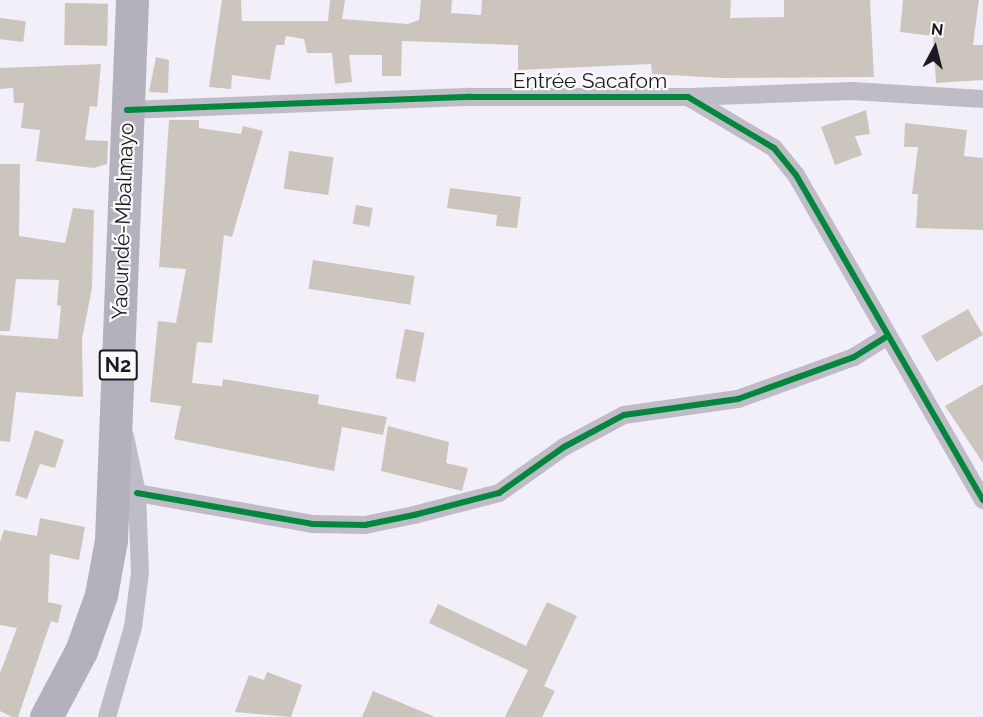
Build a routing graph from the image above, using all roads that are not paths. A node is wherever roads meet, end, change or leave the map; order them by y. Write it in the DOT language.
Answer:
graph roads {
  1 [pos="132,0"];
  2 [pos="688,97"];
  3 [pos="983,99"];
  4 [pos="127,110"];
  5 [pos="886,337"];
  6 [pos="117,400"];
  7 [pos="136,494"];
  8 [pos="983,500"];
  9 [pos="46,717"];
  10 [pos="106,717"];
  1 -- 4 [label="highway, Yaoundé-Mbalmayo / N2"];
  2 -- 3 [label="street"];
  2 -- 4 [label="street, Entrée Sacafom"];
  2 -- 5 [label="street, Entrée Sacafom"];
  4 -- 6 [label="highway, Yaoundé-Mbalmayo / N2"];
  5 -- 7 [label="street"];
  5 -- 8 [label="street, Entrée Sacafom"];
  6 -- 7 [label="street"];
  6 -- 9 [label="highway, Yaoundé-Mbalmayo / N2"];
  7 -- 10 [label="street"];
}
